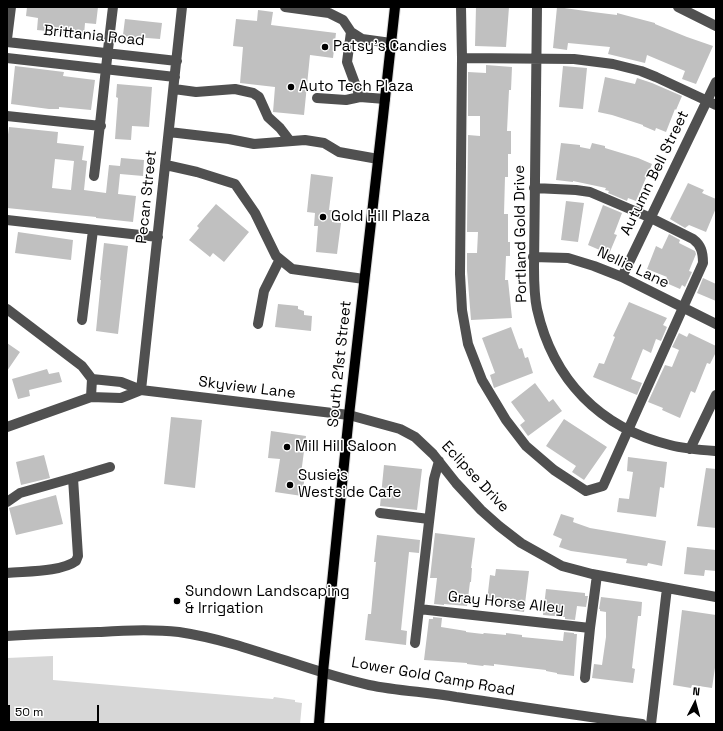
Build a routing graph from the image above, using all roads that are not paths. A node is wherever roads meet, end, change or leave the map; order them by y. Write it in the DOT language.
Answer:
graph roads {
  1 [pos="11,7"];
  2 [pos="113,7"];
  3 [pos="182,7"];
  4 [pos="285,7"];
  5 [pos="395,7"];
  6 [pos="461,7"];
  7 [pos="537,7"];
  8 [pos="678,7"];
  9 [pos="716,26"];
  10 [pos="351,32"];
  11 [pos="7,41"];
  12 [pos="391,43"];
  13 [pos="107,53"];
  14 [pos="7,58"];
  15 [pos="462,58"];
  16 [pos="536,59"];
  17 [pos="177,61"];
  18 [pos="105,69"];
  19 [pos="175,76"];
  20 [pos="716,82"];
  21 [pos="174,89"];
  22 [pos="360,97"];
  23 [pos="317,98"];
  24 [pos="385,99"];
  25 [pos="712,102"];
  26 [pos="7,116"];
  27 [pos="100,126"];
  28 [pos="169,132"];
  29 [pos="290,141"];
  30 [pos="378,159"];
  31 [pos="166,164"];
  32 [pos="94,176"];
  33 [pos="534,188"];
  34 [pos="651,218"];
  35 [pos="7,220"];
  36 [pos="93,230"];
  37 [pos="158,237"];
  38 [pos="533,257"];
  39 [pos="280,259"];
  40 [pos="622,277"];
  41 [pos="364,279"];
  42 [pos="683,308"];
  43 [pos="7,309"];
  44 [pos="82,320"];
  45 [pos="258,324"];
  46 [pos="716,324"];
  47 [pos="92,379"];
  48 [pos="141,390"];
  49 [pos="716,395"];
  50 [pos="91,397"];
  51 [pos="349,415"];
  52 [pos="7,427"];
  53 [pos="628,430"];
  54 [pos="690,449"];
  55 [pos="716,450"];
  56 [pos="439,461"];
  57 [pos="110,467"];
  58 [pos="73,478"];
  59 [pos="7,502"];
  60 [pos="380,513"];
  61 [pos="429,518"];
  62 [pos="7,574"];
  63 [pos="597,575"];
  64 [pos="667,588"];
  65 [pos="716,596"];
  66 [pos="419,609"];
  67 [pos="590,628"];
  68 [pos="7,636"];
  69 [pos="414,643"];
  70 [pos="323,672"];
  71 [pos="585,678"];
  72 [pos="563,719"];
  73 [pos="580,720"];
  74 [pos="319,724"];
  75 [pos="642,724"];
  76 [pos="651,724"];
  1 -- 11 [label="street"];
  2 -- 13 [label="street"];
  3 -- 17 [label="street, Pecan Street"];
  4 -- 10 [label="street"];
  5 -- 12 [label="main road, South 21st Street"];
  6 -- 15 [label="street"];
  7 -- 16 [label="street, Portland Gold Drive"];
  8 -- 9 [label="street"];
  10 -- 12 [label="street"];
  10 -- 22 [label="street"];
  11 -- 13 [label="street, Brittania Road"];
  12 -- 24 [label="main road, South 21st Street"];
  13 -- 17 [label="street, Brittania Road"];
  13 -- 18 [label="street"];
  14 -- 18 [label="street, Brittania Road"];
  15 -- 16 [label="street"];
  15 -- 53 [label="street"];
  16 -- 25 [label="street"];
  16 -- 33 [label="street, Portland Gold Drive"];
  17 -- 19 [label="street, Pecan Street"];
  18 -- 19 [label="street, Brittania Road"];
  18 -- 27 [label="street"];
  19 -- 21 [label="street, Pecan Street"];
  20 -- 25 [label="street, Autumn Bell Street"];
  21 -- 28 [label="street, Pecan Street"];
  21 -- 29 [label="street"];
  22 -- 23 [label="street"];
  22 -- 24 [label="street"];
  24 -- 30 [label="main road, South 21st Street"];
  25 -- 34 [label="street, Autumn Bell Street"];
  26 -- 27 [label="street"];
  27 -- 32 [label="street"];
  28 -- 29 [label="street"];
  28 -- 31 [label="street, Pecan Street"];
  29 -- 30 [label="street"];
  30 -- 41 [label="main road, South 21st Street"];
  31 -- 37 [label="street, Pecan Street"];
  31 -- 39 [label="street"];
  33 -- 34 [label="street"];
  33 -- 38 [label="street, Portland Gold Drive"];
  34 -- 40 [label="street, Autumn Bell Street"];
  34 -- 42 [label="street"];
  35 -- 36 [label="street"];
  36 -- 37 [label="street"];
  36 -- 44 [label="street"];
  37 -- 48 [label="street, Pecan Street"];
  38 -- 40 [label="street, Nellie Lane"];
  38 -- 53 [label="street, Portland Gold Drive"];
  39 -- 41 [label="street"];
  39 -- 45 [label="street"];
  40 -- 42 [label="street, Nellie Lane"];
  41 -- 51 [label="main road, South 21st Street"];
  42 -- 46 [label="street, Nellie Lane"];
  42 -- 53 [label="street"];
  43 -- 47 [label="street"];
  47 -- 48 [label="street, Skyview Lane"];
  47 -- 50 [label="street"];
  48 -- 50 [label="street, Skyview Lane"];
  48 -- 51 [label="street, Skyview Lane"];
  49 -- 54 [label="street"];
  50 -- 52 [label="street, Skyview Lane"];
  51 -- 56 [label="street, Eclipse Drive"];
  51 -- 70 [label="main road, South 21st Street"];
  53 -- 54 [label="street, Portland Gold Drive"];
  54 -- 55 [label="street, Portland Gold Drive"];
  56 -- 61 [label="street"];
  56 -- 63 [label="street, Eclipse Drive"];
  57 -- 58 [label="street"];
  58 -- 59 [label="street"];
  58 -- 62 [label="street"];
  60 -- 61 [label="street"];
  61 -- 66 [label="street"];
  63 -- 64 [label="street, Eclipse Drive"];
  63 -- 67 [label="street"];
  64 -- 65 [label="street, Eclipse Drive"];
  64 -- 76 [label="street"];
  66 -- 67 [label="street, Gray Horse Alley"];
  66 -- 69 [label="street"];
  67 -- 71 [label="street"];
  68 -- 70 [label="street, Lower Gold Camp Road"];
  70 -- 72 [label="street, Lower Gold Camp Road"];
  70 -- 74 [label="main road, South 21st Street"];
  72 -- 73 [label="street, Lower Gold Camp Road"];
  73 -- 75 [label="street, Lower Gold Camp Road"];
}
